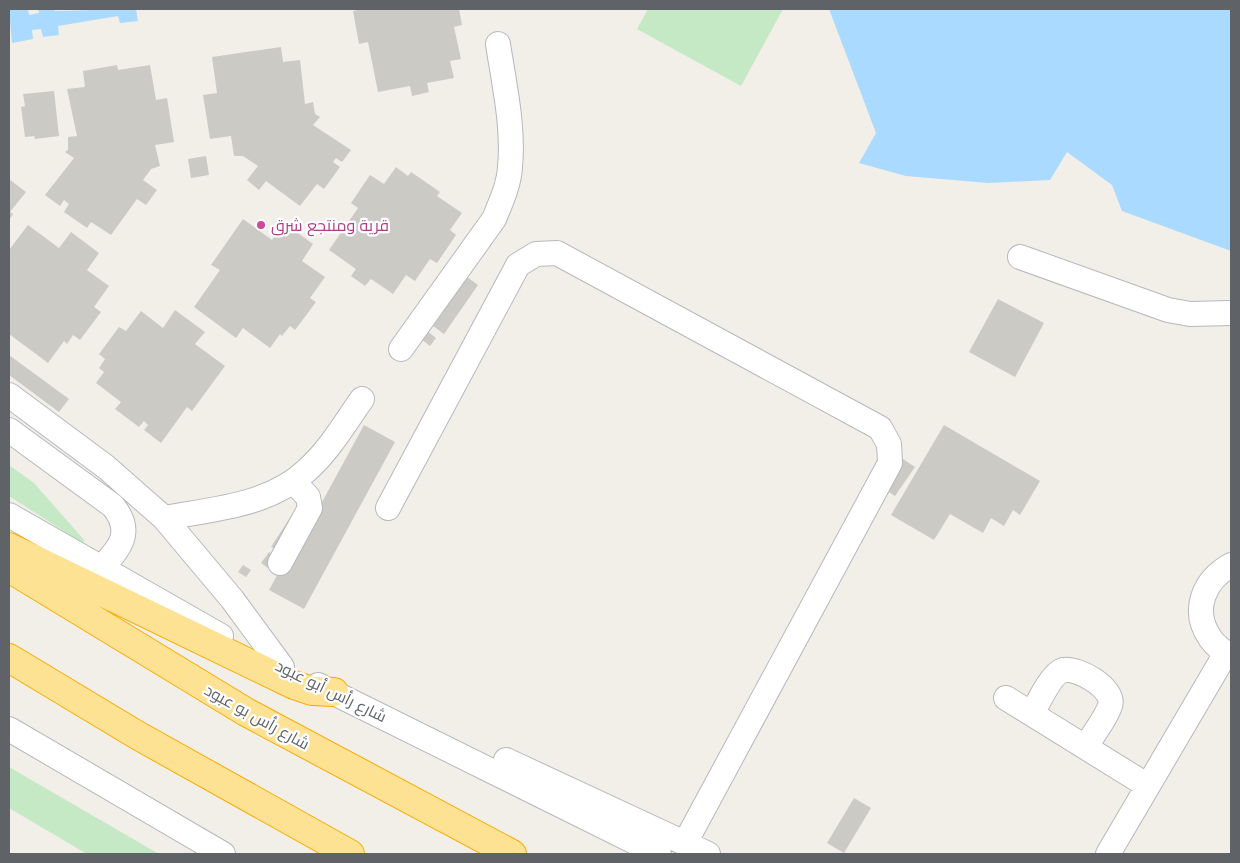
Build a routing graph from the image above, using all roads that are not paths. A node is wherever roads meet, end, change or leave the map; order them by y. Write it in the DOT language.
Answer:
graph roads {
  1 [pos="498,44"];
  2 [pos="1020,257"];
  3 [pos="1231,313"];
  4 [pos="401,349"];
  5 [pos="9,396"];
  6 [pos="362,399"];
  7 [pos="9,430"];
  8 [pos="294,482"];
  9 [pos="388,508"];
  10 [pos="9,515"];
  11 [pos="164,518"];
  12 [pos="9,548"];
  13 [pos="280,563"];
  14 [pos="1231,565"];
  15 [pos="9,568"];
  16 [pos="101,568"];
  17 [pos="1229,654"];
  18 [pos="14,663"];
  19 [pos="282,667"];
  20 [pos="334,692"];
  21 [pos="1006,698"];
  22 [pos="1032,714"];
  23 [pos="9,729"];
  24 [pos="1086,747"];
  25 [pos="1148,786"];
  26 [pos="685,843"];
  27 [pos="223,854"];
  28 [pos="350,854"];
  29 [pos="512,854"];
  30 [pos="659,854"];
  31 [pos="708,854"];
  32 [pos="1108,854"];
  1 -- 4 [label="street"];
  2 -- 3 [label="street"];
  5 -- 11 [label="street"];
  6 -- 8 [label="street"];
  7 -- 16 [label="street"];
  8 -- 11 [label="street"];
  8 -- 13 [label="street"];
  9 -- 26 [label="street"];
  10 -- 16 [label="street, شارع رأس أبو عبود"];
  11 -- 19 [label="street"];
  12 -- 20 [label="highway"];
  14 -- 17 [label="street"];
  15 -- 29 [label="highway, شارع رأس بو عبود"];
  16 -- 19 [label="street, شارع رأس أبو عبود"];
  17 -- 25 [label="street"];
  18 -- 28 [label="highway"];
  19 -- 20 [label="street, شارع رأس أبو عبود"];
  20 -- 26 [label="street"];
  20 -- 30 [label="street, شارع رأس أبو عبود"];
  21 -- 22 [label="street"];
  22 -- 24 [label="street"];
  22 -- 24 [label="street"];
  23 -- 27 [label="street"];
  24 -- 25 [label="street"];
  25 -- 32 [label="street"];
  26 -- 31 [label="street"];
}
